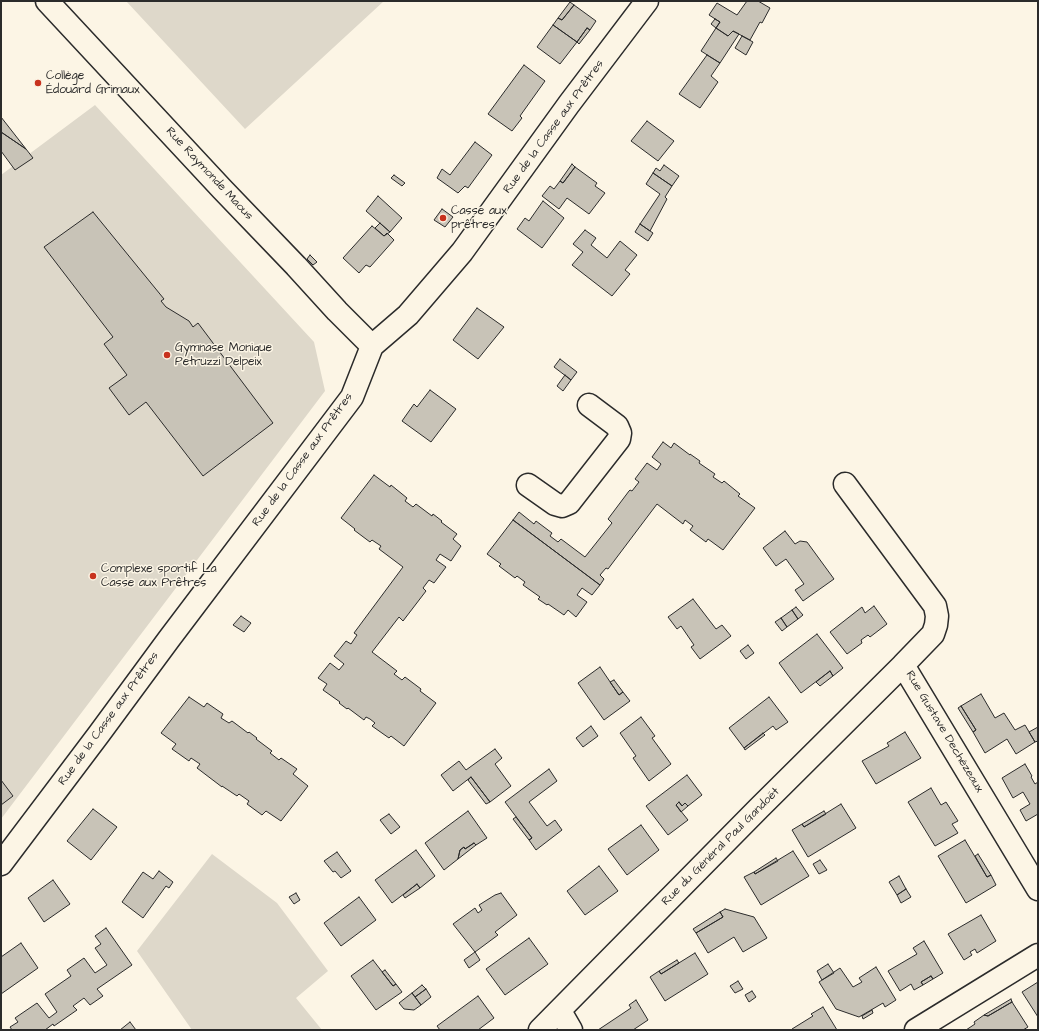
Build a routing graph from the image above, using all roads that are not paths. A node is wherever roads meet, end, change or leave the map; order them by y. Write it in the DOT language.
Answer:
graph roads {
  1 [pos="47,1"];
  2 [pos="647,1"];
  3 [pos="372,346"];
  4 [pos="588,405"];
  5 [pos="528,484"];
  6 [pos="845,484"];
  7 [pos="903,665"];
  8 [pos="1,864"];
  9 [pos="1038,888"];
  10 [pos="1038,955"];
  11 [pos="560,1011"];
  12 [pos="540,1030"];
  13 [pos="571,1030"];
  14 [pos="916,1030"];
  1 -- 3 [label="street, Rue Raymonde Maous"];
  2 -- 3 [label="street, Rue de la Casse aux Prêtres"];
  3 -- 8 [label="street, Rue de la Casse aux Prêtres"];
  4 -- 5 [label="street"];
  6 -- 7 [label="street, Rue Gustave Dechézeaux"];
  7 -- 9 [label="street, Rue Gustave Dechézeaux"];
  7 -- 11 [label="street, Rue du Général Paul Gandoët"];
  10 -- 14 [label="street"];
  11 -- 12 [label="street, Rue du Général Paul Gandoët"];
  11 -- 13 [label="street"];
}
